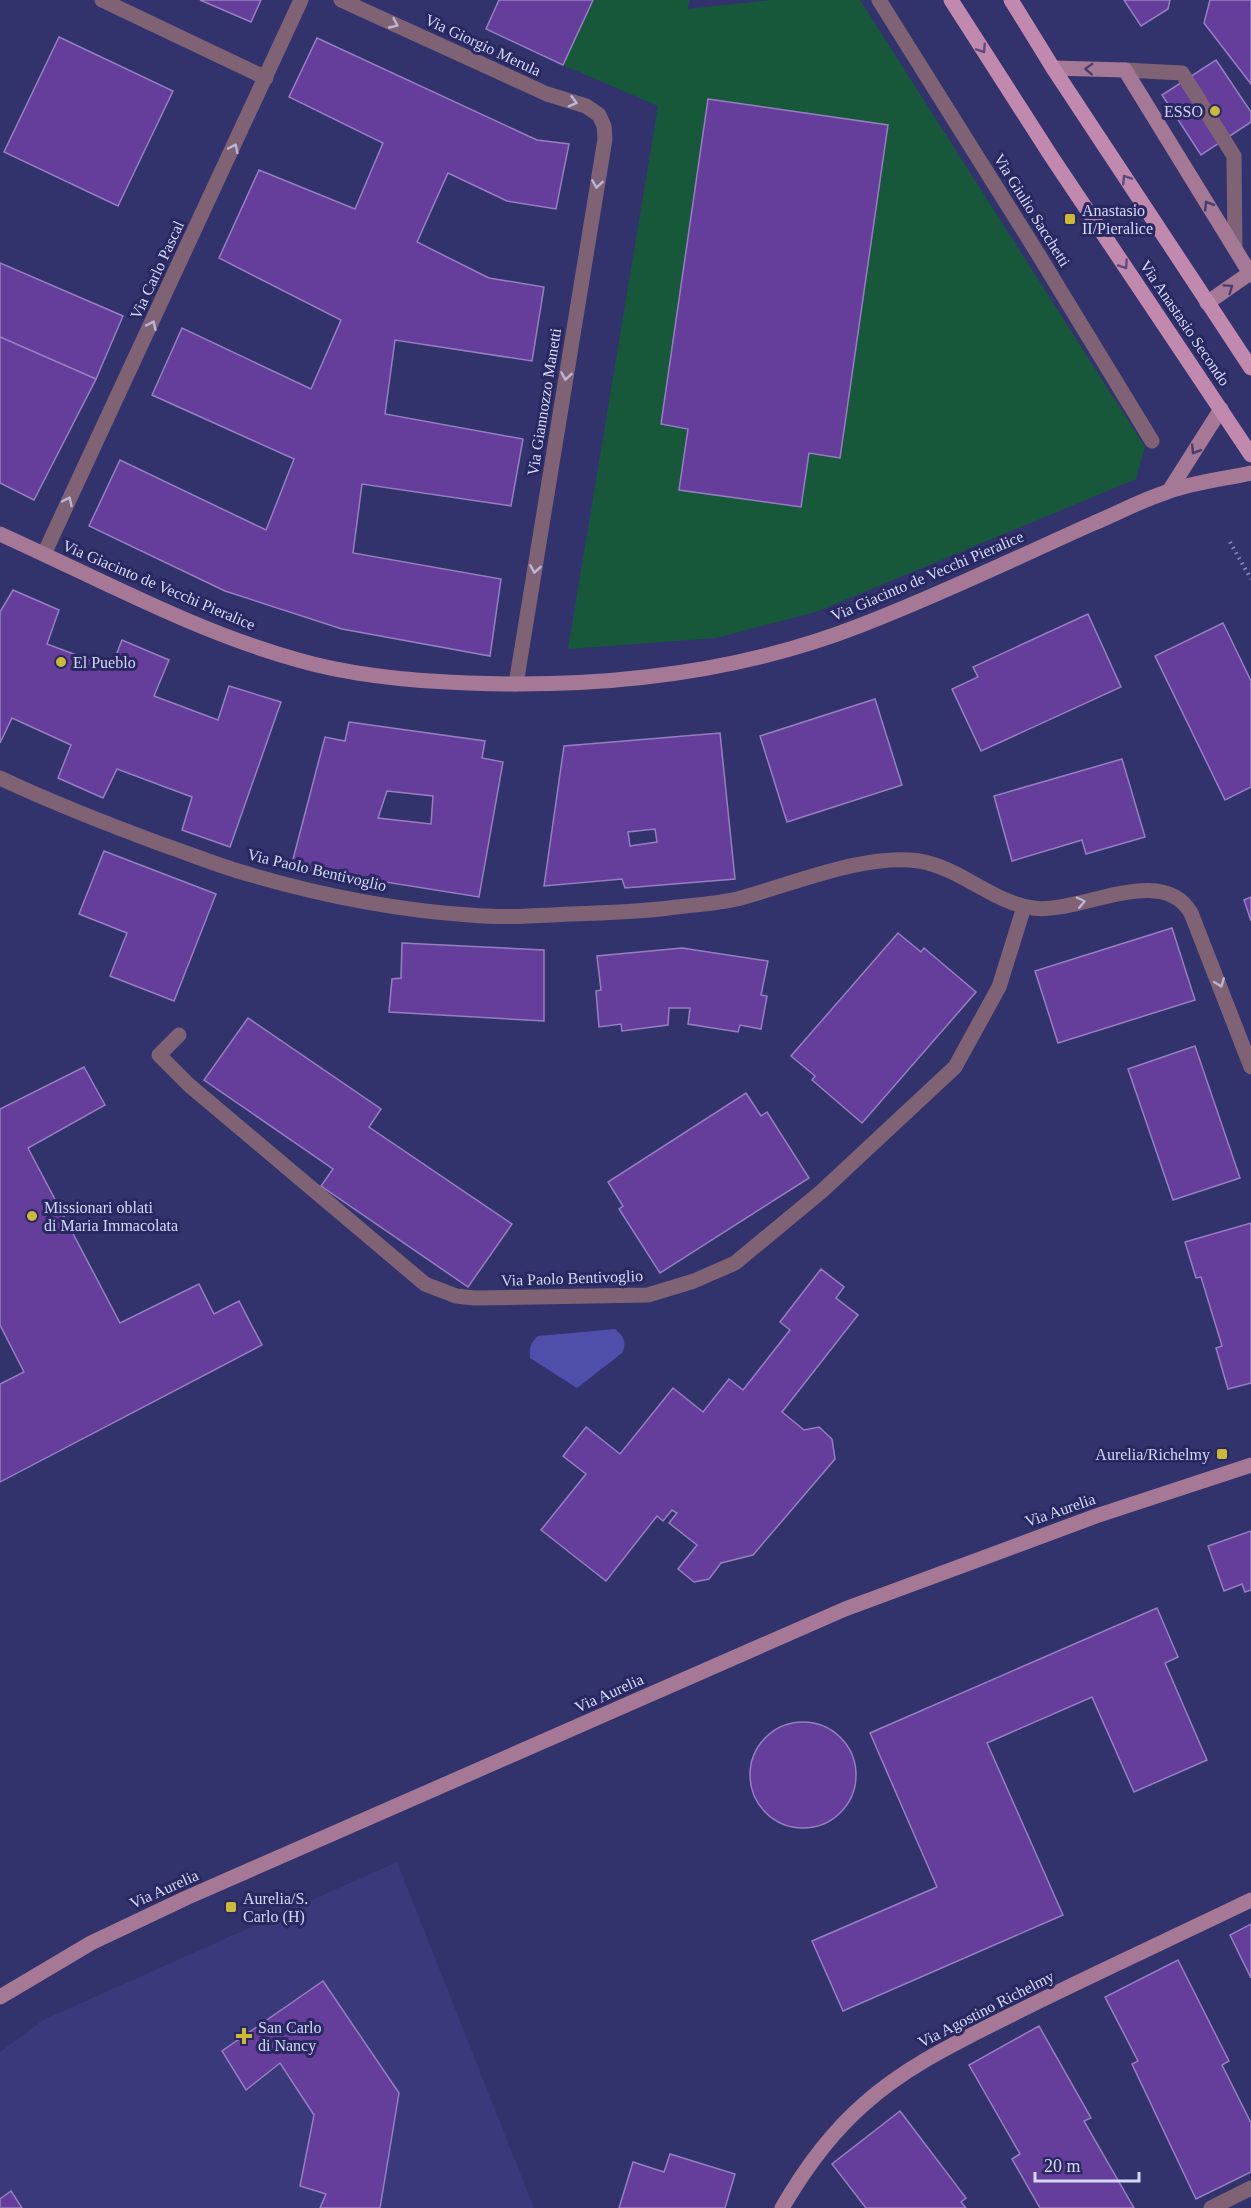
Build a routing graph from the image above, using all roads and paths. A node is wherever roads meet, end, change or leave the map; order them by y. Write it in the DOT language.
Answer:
graph roads {
  1 [pos="102,0"];
  2 [pos="301,0"];
  3 [pos="341,0"];
  4 [pos="879,0"];
  5 [pos="951,0"];
  6 [pos="1011,0"];
  7 [pos="1053,68"];
  8 [pos="1125,70"];
  9 [pos="266,78"];
  10 [pos="604,126"];
  11 [pos="1235,249"];
  12 [pos="1250,274"];
  13 [pos="1207,303"];
  14 [pos="1251,368"];
  15 [pos="1221,408"];
  16 [pos="1152,441"];
  17 [pos="1251,455"];
  18 [pos="1251,473"];
  19 [pos="1168,491"];
  20 [pos="0,534"];
  21 [pos="1230,542"];
  22 [pos="44,554"];
  23 [pos="1251,579"];
  24 [pos="516,684"];
  25 [pos="0,778"];
  26 [pos="1024,907"];
  27 [pos="179,1035"];
  28 [pos="1251,1067"];
  29 [pos="1251,1465"];
  30 [pos="1251,1900"];
  31 [pos="0,1996"];
  32 [pos="1251,2188"];
  33 [pos="782,2208"];
  34 [pos="1211,2208"];
  1 -- 9 [label="street"];
  2 -- 9 [label="street, Via Carlo Pascal"];
  3 -- 10 [label="street, Via Giorgio Merula, one-way"];
  4 -- 16 [label="street, Via Giulio Sacchetti"];
  5 -- 15 [label="main road, Via Anastasio Secondo, one-way"];
  6 -- 7 [label="main road, Via Anastasio Secondo"];
  8 -- 7 [label="street, one-way"];
  13 -- 7 [label="main road, Via Anastasio Secondo, one-way"];
  11 -- 8 [label="street, one-way"];
  8 -- 11 [label="street"];
  22 -- 9 [label="street, Via Carlo Pascal, one-way"];
  10 -- 24 [label="street, Via Giannozzo Manetti, one-way"];
  11 -- 12 [label="street"];
  13 -- 12 [label="street, one-way"];
  13 -- 14 [label="main road, Via Anastasio Secondo"];
  15 -- 17 [label="main road, Via Anastasio Secondo"];
  15 -- 19 [label="street, one-way"];
  18 -- 19 [label="street, Via Giacinto de Vecchi Pieralice"];
  19 -- 24 [label="street, Via Giacinto de Vecchi Pieralice"];
  20 -- 22 [label="street, Via Giacinto de Vecchi Pieralice"];
  21 -- 23 [label="path"];
  22 -- 24 [label="street, Via Giacinto de Vecchi Pieralice"];
  25 -- 26 [label="street, Via Paolo Bentivoglio"];
  26 -- 27 [label="street, Via Paolo Bentivoglio"];
  26 -- 28 [label="street, Via Paolo Bentivoglio, one-way"];
  29 -- 31 [label="street, Via Aurelia"];
  30 -- 33 [label="street, Via Agostino Richelmy"];
  32 -- 34 [label="street"];
}
